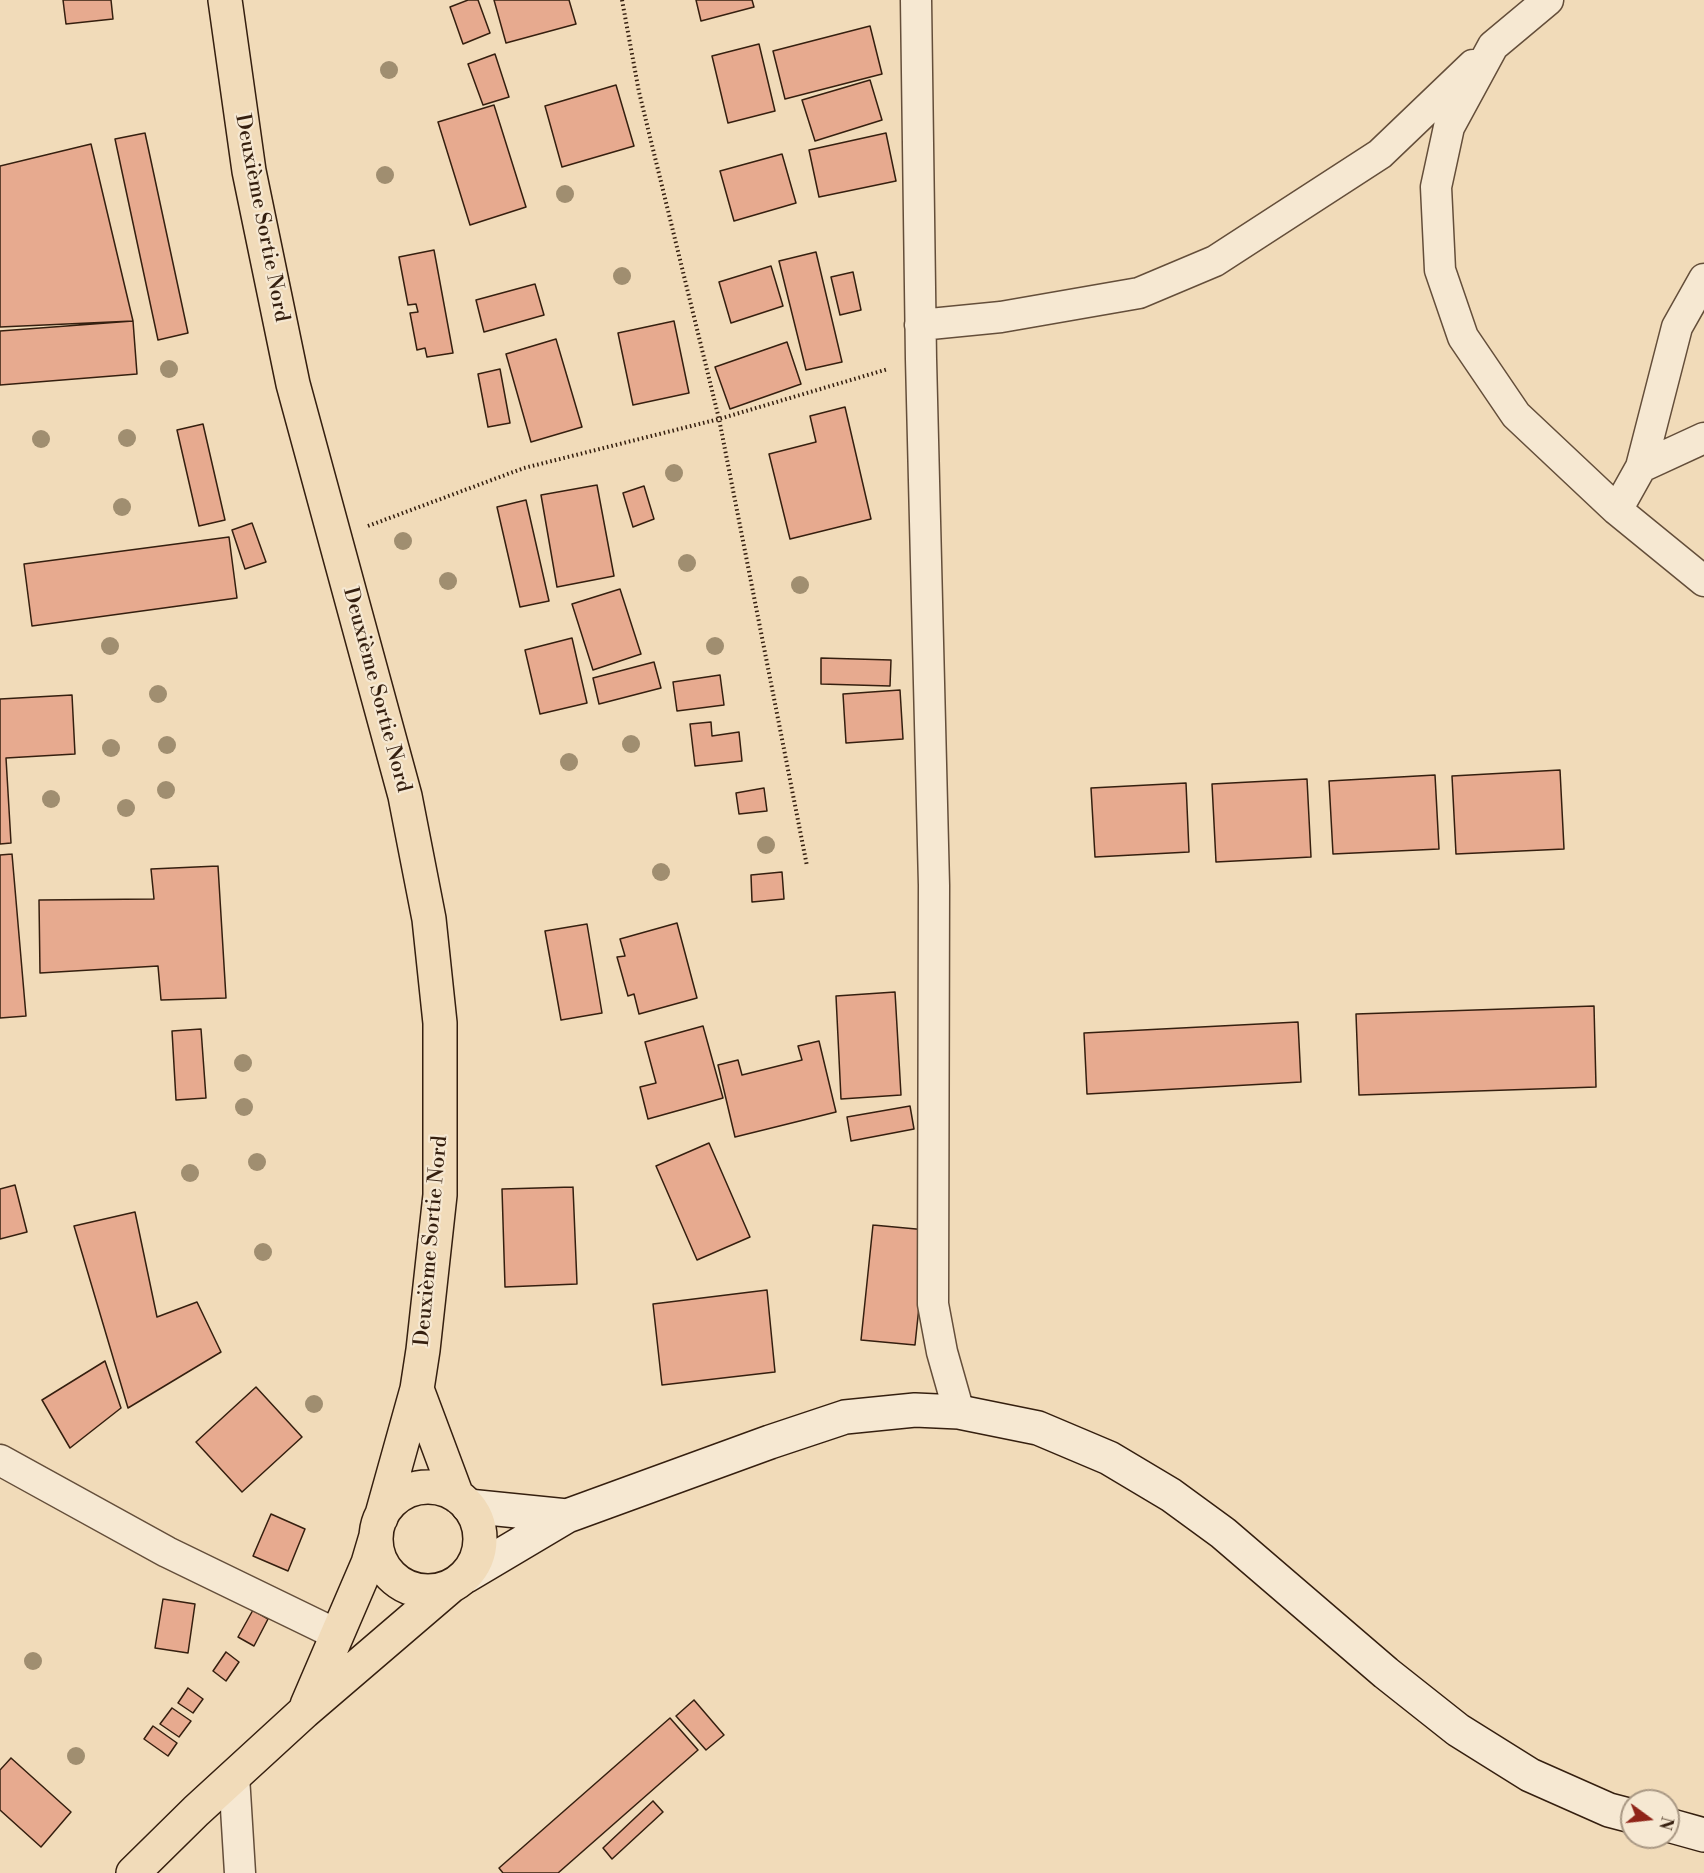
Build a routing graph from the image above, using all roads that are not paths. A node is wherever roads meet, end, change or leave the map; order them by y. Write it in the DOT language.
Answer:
graph roads {
  1 [pos="225,0"];
  2 [pos="916,0"];
  3 [pos="1548,0"];
  4 [pos="1492,46"];
  5 [pos="1704,279"];
  6 [pos="920,325"];
  7 [pos="1704,438"];
  8 [pos="1641,467"];
  9 [pos="1617,510"];
  10 [pos="1704,581"];
  11 [pos="417,1389"];
  12 [pos="959,1413"];
  13 [pos="0,1460"];
  14 [pos="463,1501"];
  15 [pos="567,1516"];
  16 [pos="379,1527"];
  17 [pos="459,1581"];
  18 [pos="338,1635"];
  19 [pos="304,1712"];
  20 [pos="234,1776"];
  21 [pos="1620,1812"];
  22 [pos="1680,1828"];
  23 [pos="1704,1835"];
  24 [pos="133,1873"];
  25 [pos="240,1873"];
  1 -- 11 [label="main road, Deuxième Sortie Nord"];
  2 -- 6 [label="street"];
  3 -- 4 [label="street"];
  4 -- 6 [label="street"];
  4 -- 9 [label="street"];
  5 -- 8 [label="street"];
  6 -- 12 [label="street"];
  7 -- 8 [label="street"];
  8 -- 9 [label="street"];
  9 -- 10 [label="street"];
  11 -- 14 [label="main road, Deuxième Sortie Nord"];
  11 -- 16 [label="main road, Deuxième Sortie Nord"];
  12 -- 15 [label="street"];
  12 -- 21 [label="street"];
  13 -- 18 [label="street"];
  14 -- 15 [label="street"];
  14 -- 16 [label="main road"];
  14 -- 17 [label="main road"];
  15 -- 17 [label="street"];
  16 -- 17 [label="main road"];
  16 -- 18 [label="main road, Deuxième Sortie Nord"];
  17 -- 19 [label="main road, Deuxième Sortie Nord"];
  18 -- 19 [label="main road, Deuxième Sortie Nord"];
  19 -- 20 [label="main road, Deuxième Sortie Nord"];
  20 -- 24 [label="main road, Deuxième Sortie Nord"];
  20 -- 25 [label="street"];
  22 -- 23 [label="street"];
}
